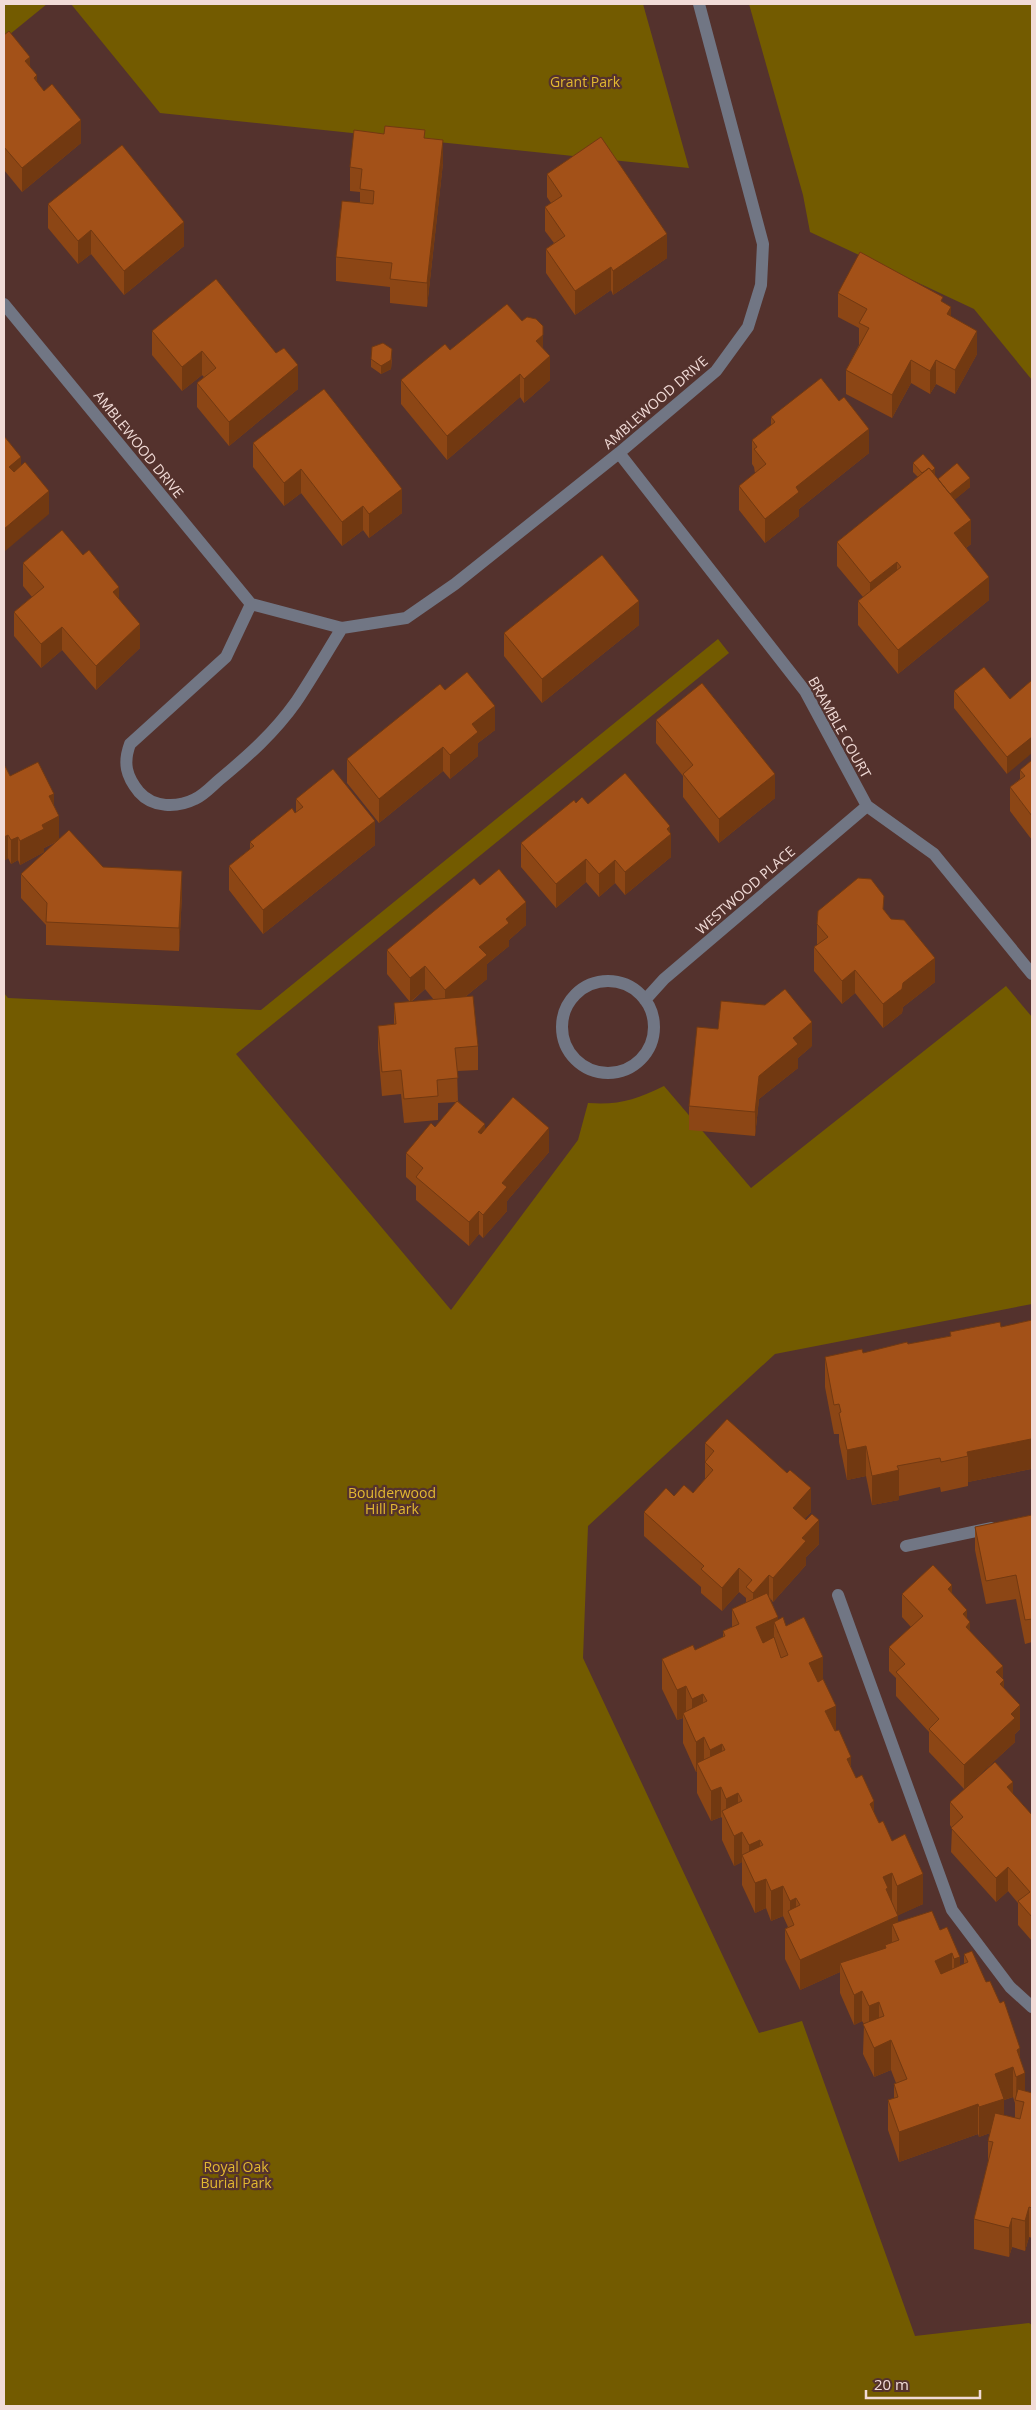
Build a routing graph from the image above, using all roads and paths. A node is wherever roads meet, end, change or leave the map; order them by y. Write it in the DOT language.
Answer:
graph roads {
  1 [pos="700,4"];
  2 [pos="4,304"];
  3 [pos="619,453"];
  4 [pos="251,604"];
  5 [pos="342,628"];
  6 [pos="867,806"];
  7 [pos="1032,974"];
  8 [pos="645,1000"];
  9 [pos="1003,1526"];
  10 [pos="906,1546"];
  11 [pos="838,1595"];
  12 [pos="1032,2007"];
  1 -- 3 [label="street, AMBLEWOOD DRIVE"];
  2 -- 4 [label="street, AMBLEWOOD DRIVE"];
  3 -- 5 [label="street, AMBLEWOOD DRIVE"];
  3 -- 6 [label="street, BRAMBLE COURT"];
  4 -- 5 [label="street, AMBLEWOOD DRIVE"];
  4 -- 5 [label="street"];
  6 -- 7 [label="street, BRAMBLE COURT"];
  6 -- 8 [label="street, WESTWOOD PLACE"];
  8 -- 8 [label="street"];
  9 -- 10 [label="street"];
  11 -- 12 [label="street"];
}
